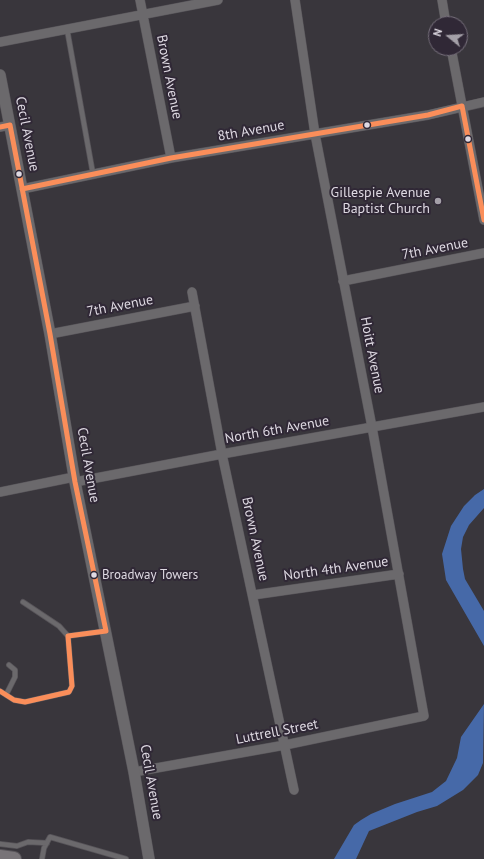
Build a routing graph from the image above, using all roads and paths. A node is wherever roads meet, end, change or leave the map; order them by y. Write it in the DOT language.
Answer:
graph roads {
  1 [pos="140,0"];
  2 [pos="218,0"];
  3 [pos="295,0"];
  4 [pos="442,0"];
  5 [pos="143,15"];
  6 [pos="445,16"];
  7 [pos="67,30"];
  8 [pos="0,42"];
  9 [pos="453,56"];
  10 [pos="0,75"];
  11 [pos="484,102"];
  12 [pos="462,106"];
  13 [pos="5,126"];
  14 [pos="315,134"];
  15 [pos="171,158"];
  16 [pos="94,174"];
  17 [pos="22,189"];
  18 [pos="484,220"];
  19 [pos="484,253"];
  20 [pos="344,281"];
  21 [pos="192,292"];
  22 [pos="195,306"];
  23 [pos="50,334"];
  24 [pos="484,407"];
  25 [pos="372,427"];
  26 [pos="222,454"];
  27 [pos="75,480"];
  28 [pos="0,492"];
  29 [pos="399,574"];
  30 [pos="253,595"];
  31 [pos="23,602"];
  32 [pos="106,632"];
  33 [pos="68,636"];
  34 [pos="9,665"];
  35 [pos="0,691"];
  36 [pos="6,695"];
  37 [pos="424,716"];
  38 [pos="285,745"];
  39 [pos="134,772"];
  40 [pos="294,790"];
  41 [pos="0,844"];
  42 [pos="46,844"];
  43 [pos="0,857"];
  44 [pos="14,859"];
  45 [pos="42,859"];
  46 [pos="126,859"];
  47 [pos="149,859"];
  1 -- 5 [label="street, Brown Avenue"];
  2 -- 5 [label="street"];
  3 -- 14 [label="street, Hoitt Avenue"];
  4 -- 6 [label="street"];
  5 -- 7 [label="street"];
  5 -- 15 [label="street, Brown Avenue"];
  7 -- 8 [label="street"];
  7 -- 16 [label="lane"];
  9 -- 12 [label="street"];
  10 -- 13 [label="street, Cecil Avenue"];
  11 -- 12 [label="street, 8th Avenue"];
  12 -- 14 [label="street, 8th Avenue"];
  12 -- 18 [label="street"];
  13 -- 17 [label="street, Cecil Avenue"];
  14 -- 15 [label="street, 8th Avenue"];
  14 -- 20 [label="street, Hoitt Avenue"];
  15 -- 16 [label="street, 8th Avenue"];
  16 -- 17 [label="street, 8th Avenue"];
  17 -- 23 [label="street, Cecil Avenue"];
  19 -- 20 [label="street, 7th Avenue"];
  20 -- 25 [label="street, Hoitt Avenue"];
  21 -- 22 [label="street, Brown Avenue"];
  22 -- 23 [label="street, 7th Avenue"];
  22 -- 26 [label="street, Brown Avenue"];
  23 -- 27 [label="street, Cecil Avenue"];
  24 -- 25 [label="street, North 6th Avenue"];
  25 -- 26 [label="street, North 6th Avenue"];
  25 -- 29 [label="street, Hoitt Avenue"];
  26 -- 27 [label="street, North 6th Avenue"];
  26 -- 30 [label="street, Brown Avenue"];
  27 -- 28 [label="street, North 6th Avenue"];
  27 -- 32 [label="street, Cecil Avenue"];
  29 -- 30 [label="street, North 4th Avenue"];
  29 -- 37 [label="street, Hoitt Avenue"];
  30 -- 38 [label="street, Brown Avenue"];
  31 -- 33 [label="lane"];
  32 -- 33 [label="lane"];
  32 -- 39 [label="street, Cecil Avenue"];
  33 -- 36 [label="lane"];
  34 -- 36 [label="lane"];
  35 -- 36 [label="lane"];
  37 -- 38 [label="street, Luttrell Street"];
  38 -- 39 [label="street, Luttrell Street"];
  38 -- 40 [label="street, Brown Avenue"];
  39 -- 47 [label="street, Cecil Avenue"];
  41 -- 42 [label="lane"];
  42 -- 45 [label="lane"];
  42 -- 46 [label="lane"];
  43 -- 44 [label="main road"];
}
